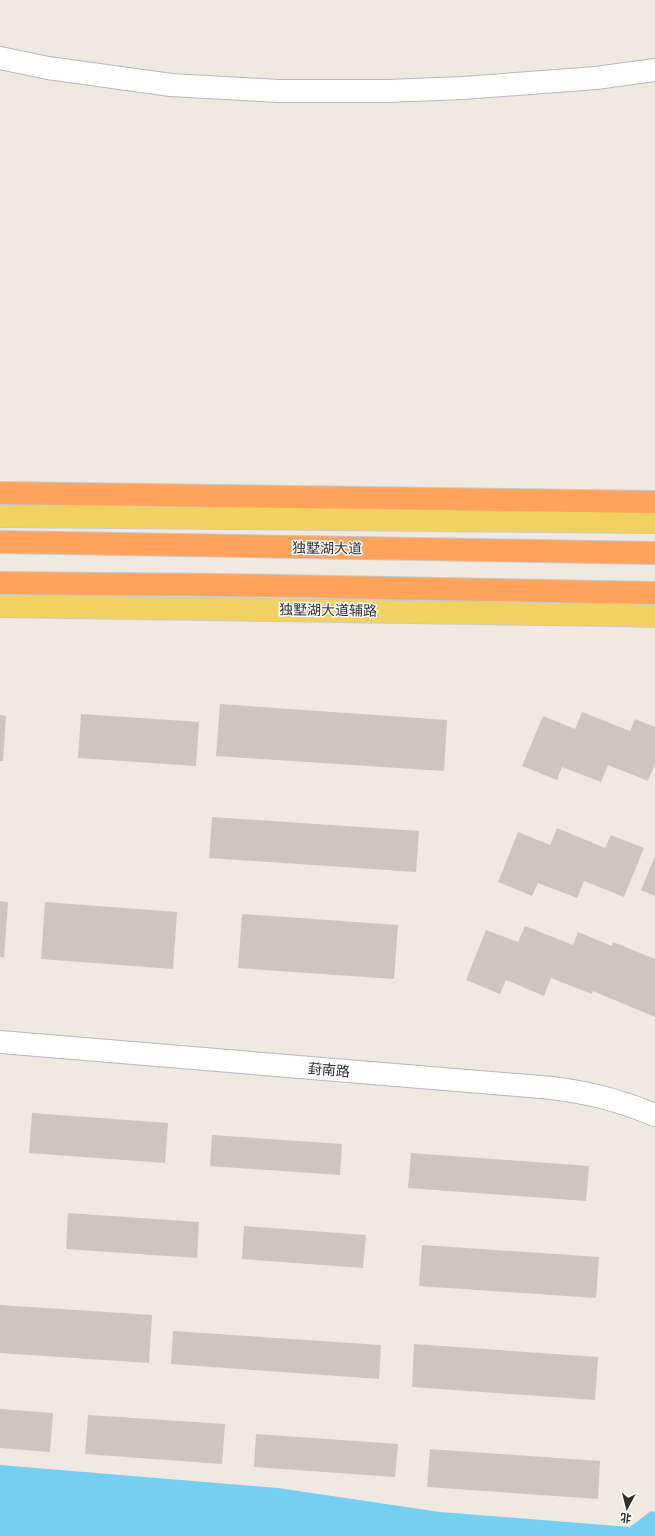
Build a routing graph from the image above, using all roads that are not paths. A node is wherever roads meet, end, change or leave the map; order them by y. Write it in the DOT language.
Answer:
graph roads {
  1 [pos="0,58"];
  2 [pos="655,70"];
  3 [pos="0,493"];
  4 [pos="655,502"];
  5 [pos="0,516"];
  6 [pos="655,522"];
  7 [pos="0,542"];
  8 [pos="655,553"];
  9 [pos="0,582"];
  10 [pos="655,593"];
  11 [pos="0,606"];
  12 [pos="655,616"];
  13 [pos="0,1042"];
  14 [pos="655,1115"];
  1 -- 2 [label="street"];
  3 -- 4 [label="highway"];
  5 -- 6 [label="main road"];
  7 -- 8 [label="highway, 独墅湖大道"];
  9 -- 10 [label="highway"];
  11 -- 12 [label="main road, 独墅湖大道辅路"];
  13 -- 14 [label="street, 葑南路"];
}
